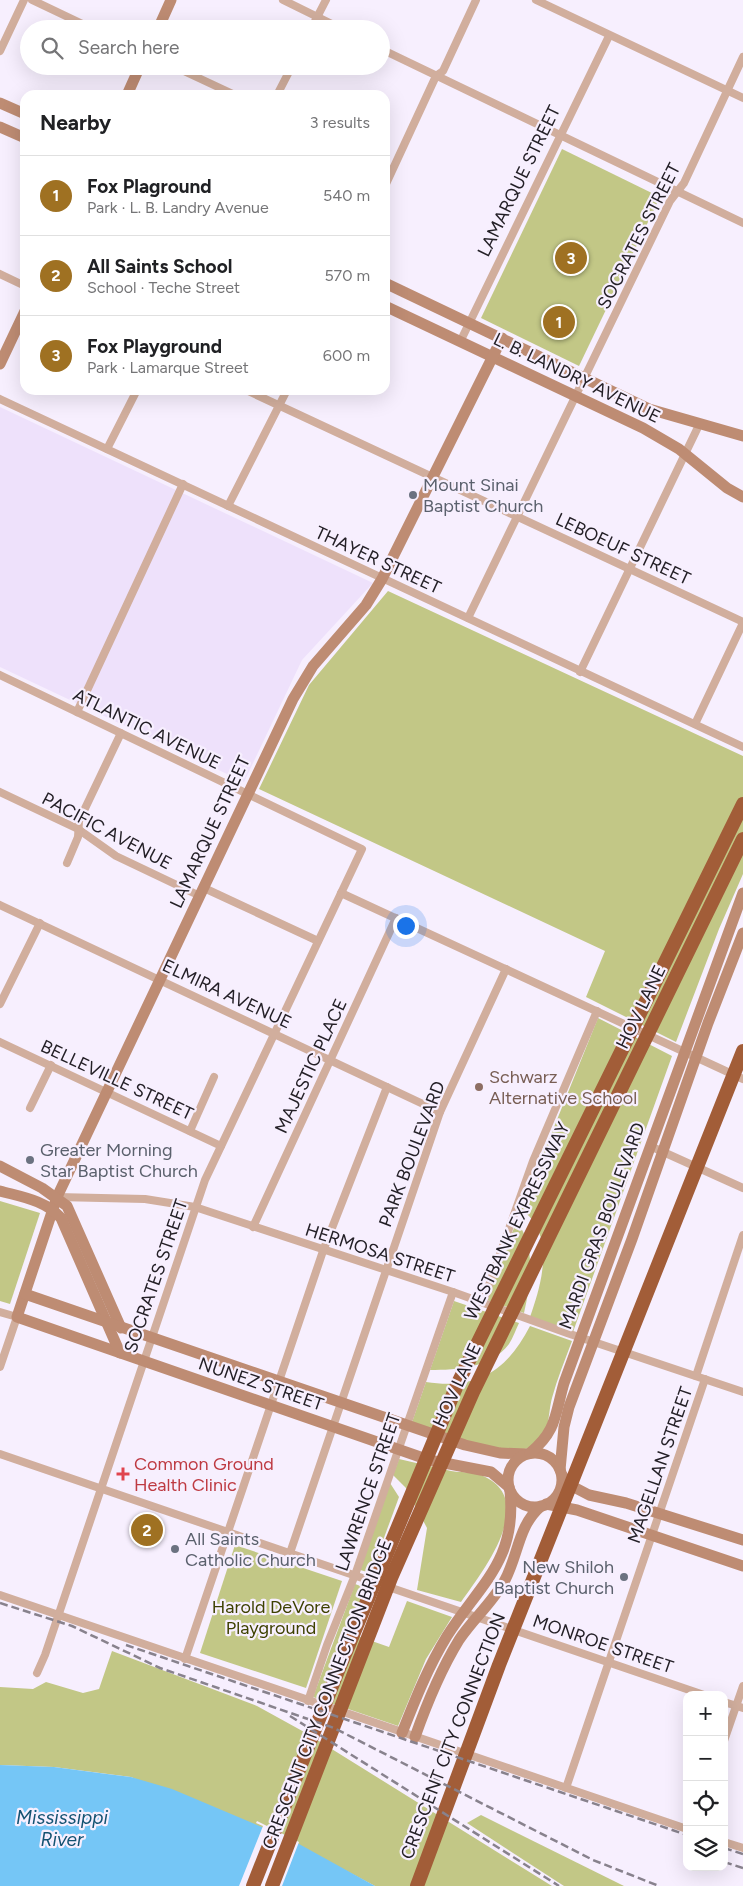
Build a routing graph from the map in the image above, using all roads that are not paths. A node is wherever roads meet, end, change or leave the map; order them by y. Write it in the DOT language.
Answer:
graph roads {
  1 [pos="24,0"];
  2 [pos="32,0"];
  3 [pos="171,0"];
  4 [pos="283,0"];
  5 [pos="326,0"];
  6 [pos="476,0"];
  7 [pos="536,0"];
  8 [pos="317,16"];
  9 [pos="74,20"];
  10 [pos="162,20"];
  11 [pos="315,20"];
  12 [pos="325,20"];
  13 [pos="609,36"];
  14 [pos="0,51"];
  15 [pos="390,53"];
  16 [pos="743,56"];
  17 [pos="136,75"];
  18 [pos="192,75"];
  19 [pos="288,75"];
  20 [pos="436,76"];
  21 [pos="129,90"];
  22 [pos="224,90"];
  23 [pos="280,90"];
  24 [pos="729,91"];
  25 [pos="743,98"];
  26 [pos="0,103"];
  27 [pos="20,112"];
  28 [pos="0,127"];
  29 [pos="20,136"];
  30 [pos="560,136"];
  31 [pos="390,167"];
  32 [pos="677,192"];
  33 [pos="743,223"];
  34 [pos="0,274"];
  35 [pos="20,284"];
  36 [pos="390,286"];
  37 [pos="390,308"];
  38 [pos="20,322"];
  39 [pos="470,323"];
  40 [pos="502,338"];
  41 [pos="461,340"];
  42 [pos="494,356"];
  43 [pos="0,364"];
  44 [pos="584,377"];
  45 [pos="134,395"];
  46 [pos="256,395"];
  47 [pos="284,395"];
  48 [pos="575,395"];
  49 [pos="0,399"];
  50 [pos="279,406"];
  51 [pos="699,425"];
  52 [pos="743,436"];
  53 [pos="107,449"];
  54 [pos="686,454"];
  55 [pos="433,476"];
  56 [pos="183,484"];
  57 [pos="743,497"];
  58 [pos="228,506"];
  59 [pos="519,517"];
  60 [pos="631,569"];
  61 [pos="382,579"];
  62 [pos="468,618"];
  63 [pos="743,623"];
  64 [pos="580,672"];
  65 [pos="1,677"];
  66 [pos="77,712"];
  67 [pos="695,724"];
  68 [pos="121,733"];
  69 [pos="743,748"];
  70 [pos="0,792"];
  71 [pos="247,794"];
  72 [pos="743,804"];
  73 [pos="78,829"];
  74 [pos="743,839"];
  75 [pos="362,849"];
  76 [pos="67,862"];
  77 [pos="202,892"];
  78 [pos="341,893"];
  79 [pos="743,893"];
  80 [pos="0,905"];
  81 [pos="396,918"];
  82 [pos="40,923"];
  83 [pos="743,933"];
  84 [pos="318,941"];
  85 [pos="506,969"];
  86 [pos="160,981"];
  87 [pos="0,1004"];
  88 [pos="597,1011"];
  89 [pos="276,1033"];
  90 [pos="0,1042"];
  91 [pos="684,1051"];
  92 [pos="743,1051"];
  93 [pos="696,1056"];
  94 [pos="331,1060"];
  95 [pos="51,1065"];
  96 [pos="214,1077"];
  97 [pos="743,1079"];
  98 [pos="387,1088"];
  99 [pos="108,1092"];
  100 [pos="30,1108"];
  101 [pos="440,1112"];
  102 [pos="190,1131"];
  103 [pos="220,1146"];
  104 [pos="650,1146"];
  105 [pos="662,1151"];
  106 [pos="0,1166"];
  107 [pos="743,1188"];
  108 [pos="0,1192"];
  109 [pos="57,1197"];
  110 [pos="53,1208"];
  111 [pos="195,1208"];
  112 [pos="253,1227"];
  113 [pos="743,1235"];
  114 [pos="323,1250"];
  115 [pos="384,1271"];
  116 [pos="453,1292"];
  117 [pos="24,1294"];
  118 [pos="483,1302"];
  119 [pos="0,1312"];
  120 [pos="17,1317"];
  121 [pos="107,1323"];
  122 [pos="121,1328"];
  123 [pos="581,1338"];
  124 [pos="150,1339"];
  125 [pos="594,1342"];
  126 [pos="120,1353"];
  127 [pos="143,1361"];
  128 [pos="0,1367"];
  129 [pos="696,1376"];
  130 [pos="705,1379"];
  131 [pos="277,1382"];
  132 [pos="743,1392"];
  133 [pos="341,1403"];
  134 [pos="269,1405"];
  135 [pos="406,1426"];
  136 [pos="333,1427"];
  137 [pos="399,1449"];
  138 [pos="0,1454"];
  139 [pos="528,1454"];
  140 [pos="561,1473"];
  141 [pos="510,1489"];
  142 [pos="101,1490"];
  143 [pos="544,1505"];
  144 [pos="660,1512"];
  145 [pos="418,1516"];
  146 [pos="228,1532"];
  147 [pos="652,1534"];
  148 [pos="743,1540"];
  149 [pos="290,1553"];
  150 [pos="743,1566"];
  151 [pos="355,1575"];
  152 [pos="0,1595"];
  153 [pos="464,1612"];
  154 [pos="59,1614"];
  155 [pos="478,1617"];
  156 [pos="185,1659"];
  157 [pos="608,1662"];
  158 [pos="37,1673"];
  159 [pos="743,1686"];
  160 [pos="692,1691"];
  161 [pos="308,1701"];
  162 [pos="728,1703"];
  163 [pos="740,1707"];
  164 [pos="402,1733"];
  165 [pos="726,1736"];
  166 [pos="415,1737"];
  167 [pos="566,1788"];
  168 [pos="683,1828"];
  169 [pos="728,1843"];
  170 [pos="743,1848"];
  171 [pos="253,1886"];
  172 [pos="272,1886"];
  173 [pos="416,1886"];
  1 -- 14 [label="street"];
  2 -- 9 [label="street"];
  3 -- 10 [label="street"];
  4 -- 8 [label="street"];
  5 -- 8 [label="street"];
  6 -- 20 [label="street"];
  7 -- 13 [label="street"];
  8 -- 11 [label="street"];
  8 -- 12 [label="street"];
  13 -- 24 [label="street"];
  13 -- 30 [label="street, LAMARQUE STREET"];
  15 -- 20 [label="street"];
  16 -- 24 [label="street, SOCRATES STREET"];
  17 -- 21 [label="street"];
  18 -- 22 [label="street"];
  19 -- 23 [label="street"];
  20 -- 30 [label="street"];
  20 -- 31 [label="street"];
  24 -- 25 [label="street"];
  24 -- 32 [label="street, SOCRATES STREET"];
  26 -- 27 [label="street"];
  28 -- 29 [label="street"];
  30 -- 32 [label="street"];
  30 -- 39 [label="street, LAMARQUE STREET"];
  32 -- 33 [label="street"];
  32 -- 44 [label="street, SOCRATES STREET"];
  34 -- 35 [label="street"];
  36 -- 39 [label="street, L. B. LANDRY AVENUE"];
  37 -- 41 [label="street, L. B. LANDRY AVENUE"];
  38 -- 43 [label="street"];
  39 -- 40 [label="street, L. B. LANDRY AVENUE"];
  39 -- 41 [label="street, LAMARQUE STREET"];
  40 -- 42 [label="street, LAMARQUE STREET"];
  40 -- 44 [label="street, L. B. LANDRY AVENUE"];
  41 -- 42 [label="street, L. B. LANDRY AVENUE"];
  42 -- 48 [label="street, L. B. LANDRY AVENUE"];
  42 -- 55 [label="street, LAMARQUE STREET"];
  44 -- 48 [label="street, SOCRATES STREET"];
  44 -- 51 [label="street, L. B. LANDRY AVENUE"];
  45 -- 53 [label="street"];
  46 -- 50 [label="street, LEBOEUF STREET"];
  47 -- 50 [label="street"];
  48 -- 54 [label="street, L. B. LANDRY AVENUE"];
  48 -- 59 [label="street, SOCRATES STREET"];
  49 -- 53 [label="street, THAYER STREET"];
  50 -- 55 [label="street, LEBOEUF STREET"];
  50 -- 58 [label="street"];
  51 -- 52 [label="street, L. B. LANDRY AVENUE"];
  51 -- 54 [label="street"];
  53 -- 56 [label="street, THAYER STREET"];
  54 -- 57 [label="street, L. B. LANDRY AVENUE"];
  54 -- 60 [label="street"];
  55 -- 59 [label="street, LEBOEUF STREET"];
  55 -- 61 [label="street, LAMARQUE STREET"];
  56 -- 58 [label="street, THAYER STREET"];
  56 -- 66 [label="street"];
  58 -- 61 [label="street, THAYER STREET"];
  59 -- 60 [label="street, LEBOEUF STREET"];
  59 -- 62 [label="street, SOCRATES STREET"];
  60 -- 63 [label="street, LEBOEUF STREET"];
  60 -- 64 [label="street"];
  61 -- 62 [label="street, THAYER STREET"];
  61 -- 71 [label="street, LAMARQUE STREET"];
  62 -- 64 [label="street, THAYER STREET"];
  63 -- 67 [label="street"];
  64 -- 67 [label="street, THAYER STREET"];
  65 -- 66 [label="street, ATLANTIC AVENUE"];
  66 -- 68 [label="street, ATLANTIC AVENUE"];
  67 -- 69 [label="street, THAYER STREET"];
  68 -- 71 [label="street, ATLANTIC AVENUE"];
  68 -- 73 [label="street"];
  70 -- 73 [label="street, PACIFIC AVENUE"];
  71 -- 75 [label="street, ATLANTIC AVENUE"];
  71 -- 77 [label="street, LAMARQUE STREET"];
  72 -- 171 [label="highway, WESTBANK EXPRESSWAY"];
  73 -- 76 [label="street"];
  73 -- 77 [label="street, PACIFIC AVENUE"];
  74 -- 145 [label="highway, HOV LANE"];
  75 -- 78 [label="street, SOCRATES STREET"];
  77 -- 84 [label="street, PACIFIC AVENUE"];
  77 -- 86 [label="street, LAMARQUE STREET"];
  78 -- 81 [label="street"];
  78 -- 84 [label="street, SOCRATES STREET"];
  79 -- 91 [label="street, MARDI GRAS BOULEVARD"];
  80 -- 82 [label="street, ELMIRA AVENUE"];
  81 -- 85 [label="street"];
  81 -- 94 [label="street, MAJESTIC PLACE"];
  82 -- 86 [label="street, ELMIRA AVENUE"];
  82 -- 87 [label="street"];
  83 -- 93 [label="street, MARDI GRAS BOULEVARD"];
  84 -- 89 [label="street, SOCRATES STREET"];
  85 -- 88 [label="street"];
  85 -- 101 [label="street, PARK BOULEVARD"];
  86 -- 89 [label="street, ELMIRA AVENUE"];
  86 -- 99 [label="street, LAMARQUE STREET"];
  88 -- 91 [label="street"];
  88 -- 118 [label="street"];
  89 -- 94 [label="street, ELMIRA AVENUE"];
  89 -- 103 [label="street, SOCRATES STREET"];
  90 -- 95 [label="street, BELLEVILLE STREET"];
  91 -- 93 [label="street"];
  91 -- 104 [label="street, MARDI GRAS BOULEVARD"];
  92 -- 173 [label="highway, CRESCENT CITY CONNECTION"];
  93 -- 97 [label="street"];
  93 -- 105 [label="street, MARDI GRAS BOULEVARD"];
  94 -- 98 [label="street, ELMIRA AVENUE"];
  94 -- 112 [label="street, MAJESTIC PLACE"];
  95 -- 99 [label="street, BELLEVILLE STREET"];
  95 -- 100 [label="street"];
  96 -- 102 [label="street"];
  98 -- 101 [label="street, ELMIRA AVENUE"];
  98 -- 114 [label="street"];
  99 -- 102 [label="street, BELLEVILLE STREET"];
  99 -- 109 [label="street, LAMARQUE STREET"];
  101 -- 115 [label="street, PARK BOULEVARD"];
  102 -- 103 [label="street, BELLEVILLE STREET"];
  103 -- 111 [label="street, SOCRATES STREET"];
  104 -- 105 [label="street"];
  104 -- 123 [label="street, MARDI GRAS BOULEVARD"];
  105 -- 107 [label="street"];
  105 -- 125 [label="street, MARDI GRAS BOULEVARD"];
  106 -- 109 [label="street"];
  108 -- 110 [label="street"];
  109 -- 110 [label="street, LAMARQUE STREET"];
  109 -- 111 [label="street, HERMOSA STREET"];
  109 -- 122 [label="street"];
  110 -- 117 [label="street, LAMARQUE STREET"];
  110 -- 121 [label="street"];
  111 -- 112 [label="street, HERMOSA STREET"];
  111 -- 124 [label="street, SOCRATES STREET"];
  112 -- 114 [label="street, HERMOSA STREET"];
  113 -- 129 [label="street, MAGELLAN STREET"];
  114 -- 115 [label="street, HERMOSA STREET"];
  114 -- 131 [label="street"];
  115 -- 116 [label="street, HERMOSA STREET"];
  115 -- 133 [label="street, PARK BOULEVARD"];
  116 -- 118 [label="street, HERMOSA STREET"];
  116 -- 135 [label="street, LAWRENCE STREET"];
  117 -- 120 [label="street, LAMARQUE STREET"];
  117 -- 121 [label="street, NUNEZ STREET"];
  118 -- 123 [label="street, HERMOSA STREET"];
  119 -- 120 [label="street, NUNEZ STREET"];
  120 -- 126 [label="street, NUNEZ STREET"];
  120 -- 128 [label="street, LAMARQUE STREET"];
  121 -- 122 [label="street, NUNEZ STREET"];
  121 -- 126 [label="street"];
  122 -- 124 [label="street, NUNEZ STREET"];
  123 -- 125 [label="street, HERMOSA STREET"];
  123 -- 139 [label="street, MARDI GRAS BOULEVARD"];
  124 -- 127 [label="street, SOCRATES STREET"];
  124 -- 131 [label="street, NUNEZ STREET"];
  125 -- 129 [label="street, HERMOSA STREET"];
  125 -- 140 [label="street, MARDI GRAS BOULEVARD"];
  126 -- 127 [label="street, NUNEZ STREET"];
  127 -- 134 [label="street, NUNEZ STREET"];
  127 -- 142 [label="street, SOCRATES STREET"];
  129 -- 130 [label="street, HERMOSA STREET"];
  130 -- 132 [label="street, HERMOSA STREET"];
  130 -- 144 [label="street, MAGELLAN STREET"];
  131 -- 133 [label="street, NUNEZ STREET"];
  131 -- 134 [label="street"];
  133 -- 135 [label="street, NUNEZ STREET"];
  133 -- 136 [label="street, PARK BOULEVARD"];
  134 -- 136 [label="street, NUNEZ STREET"];
  134 -- 146 [label="street"];
  135 -- 137 [label="street, LAWRENCE STREET"];
  135 -- 139 [label="street, NUNEZ STREET"];
  136 -- 137 [label="street, NUNEZ STREET"];
  136 -- 149 [label="street, PARK BOULEVARD"];
  137 -- 141 [label="street, NUNEZ STREET"];
  137 -- 151 [label="street, LAWRENCE STREET"];
  138 -- 142 [label="street, MONROE STREET"];
  139 -- 140 [label="street"];
  139 -- 141 [label="street"];
  140 -- 143 [label="street"];
  140 -- 144 [label="street"];
  141 -- 143 [label="street"];
  141 -- 153 [label="street"];
  142 -- 146 [label="street, MONROE STREET"];
  142 -- 154 [label="street, SOCRATES STREET"];
  143 -- 147 [label="street"];
  143 -- 155 [label="street"];
  144 -- 147 [label="street, MAGELLAN STREET"];
  144 -- 148 [label="street"];
  145 -- 172 [label="highway, CRESCENT CITY CONNECTION BRIDGE"];
  146 -- 149 [label="street, MONROE STREET"];
  146 -- 156 [label="street"];
  147 -- 150 [label="street"];
  147 -- 157 [label="street, MAGELLAN STREET"];
  149 -- 151 [label="street, MONROE STREET"];
  151 -- 153 [label="street, MONROE STREET"];
  151 -- 161 [label="street, LAWRENCE STREET"];
  152 -- 154 [label="street"];
  153 -- 155 [label="street, MONROE STREET"];
  153 -- 164 [label="street"];
  154 -- 156 [label="street"];
  154 -- 158 [label="street, SOCRATES STREET"];
  155 -- 157 [label="street, MONROE STREET"];
  155 -- 166 [label="street"];
  156 -- 161 [label="street"];
  157 -- 160 [label="street, MONROE STREET"];
  157 -- 167 [label="street, MAGELLAN STREET"];
  159 -- 163 [label="street"];
  161 -- 164 [label="street"];
  162 -- 163 [label="street"];
  163 -- 165 [label="street"];
  164 -- 166 [label="street"];
  166 -- 167 [label="street"];
  167 -- 168 [label="street"];
  169 -- 170 [label="street"];
}
